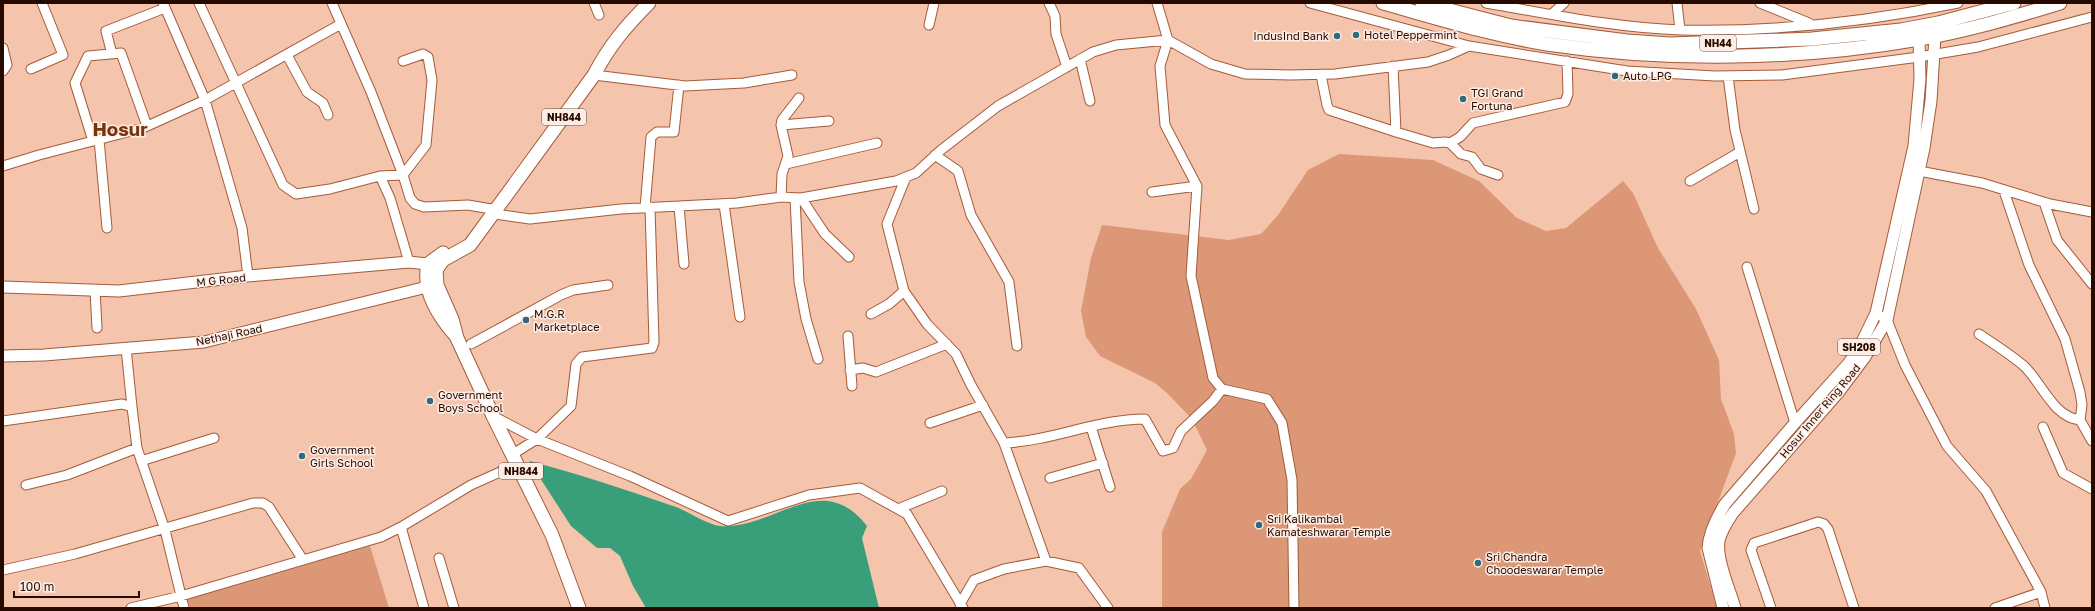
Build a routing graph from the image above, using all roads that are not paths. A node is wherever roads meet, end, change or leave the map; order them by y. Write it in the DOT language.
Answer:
graph roads {
  1 [pos="42,3"];
  2 [pos="198,3"];
  3 [pos="332,3"];
  4 [pos="594,3"];
  5 [pos="649,3"];
  6 [pos="934,3"];
  7 [pos="1048,3"];
  8 [pos="1157,3"];
  9 [pos="1310,3"];
  10 [pos="1383,3"];
  11 [pos="1422,3"];
  12 [pos="1486,3"];
  13 [pos="1564,3"];
  14 [pos="1677,3"];
  15 [pos="1760,3"];
  16 [pos="1912,3"];
  17 [pos="1958,3"];
  18 [pos="2014,3"];
  19 [pos="2060,3"];
  20 [pos="164,5"];
  21 [pos="1915,12"];
  22 [pos="1552,14"];
  23 [pos="599,15"];
  24 [pos="2092,17"];
  25 [pos="342,24"];
  26 [pos="929,25"];
  27 [pos="1812,25"];
  28 [pos="1680,30"];
  29 [pos="1936,36"];
  30 [pos="1920,39"];
  31 [pos="1168,40"];
  32 [pos="1469,46"];
  33 [pos="3,48"];
  34 [pos="112,54"];
  35 [pos="1935,54"];
  36 [pos="287,55"];
  37 [pos="1919,57"];
  38 [pos="1080,59"];
  39 [pos="404,61"];
  40 [pos="1567,61"];
  41 [pos="1393,66"];
  42 [pos="1067,67"];
  43 [pos="30,69"];
  44 [pos="3,71"];
  45 [pos="594,75"];
  46 [pos="792,75"];
  47 [pos="1321,75"];
  48 [pos="1728,76"];
  49 [pos="237,82"];
  50 [pos="679,85"];
  51 [pos="799,98"];
  52 [pos="205,100"];
  53 [pos="1090,101"];
  54 [pos="328,115"];
  55 [pos="829,121"];
  56 [pos="781,125"];
  57 [pos="147,126"];
  58 [pos="1396,132"];
  59 [pos="96,140"];
  60 [pos="877,143"];
  61 [pos="1450,143"];
  62 [pos="1740,152"];
  63 [pos="935,155"];
  64 [pos="786,164"];
  65 [pos="3,166"];
  66 [pos="1919,171"];
  67 [pos="403,175"];
  68 [pos="1498,175"];
  69 [pos="380,176"];
  70 [pos="906,177"];
  71 [pos="1690,181"];
  72 [pos="1197,186"];
  73 [pos="2004,191"];
  74 [pos="1152,192"];
  75 [pos="781,197"];
  76 [pos="798,198"];
  77 [pos="2044,202"];
  78 [pos="724,204"];
  79 [pos="679,206"];
  80 [pos="648,208"];
  81 [pos="1754,209"];
  82 [pos="496,212"];
  83 [pos="2092,212"];
  84 [pos="107,228"];
  85 [pos="849,257"];
  86 [pos="409,262"];
  87 [pos="684,264"];
  88 [pos="433,265"];
  89 [pos="1746,267"];
  90 [pos="248,276"];
  91 [pos="2092,284"];
  92 [pos="608,285"];
  93 [pos="432,286"];
  94 [pos="3,287"];
  95 [pos="95,290"];
  96 [pos="904,291"];
  97 [pos="871,314"];
  98 [pos="1876,314"];
  99 [pos="740,317"];
  100 [pos="1887,320"];
  101 [pos="97,328"];
  102 [pos="1979,334"];
  103 [pos="848,336"];
  104 [pos="471,344"];
  105 [pos="947,344"];
  106 [pos="1017,346"];
  107 [pos="126,348"];
  108 [pos="3,356"];
  109 [pos="818,358"];
  110 [pos="850,370"];
  111 [pos="852,386"];
  112 [pos="1222,389"];
  113 [pos="983,405"];
  114 [pos="132,407"];
  115 [pos="493,416"];
  116 [pos="2080,420"];
  117 [pos="3,421"];
  118 [pos="930,423"];
  119 [pos="1795,423"];
  120 [pos="1091,427"];
  121 [pos="2043,428"];
  122 [pos="214,438"];
  123 [pos="537,439"];
  124 [pos="2092,441"];
  125 [pos="1004,443"];
  126 [pos="137,448"];
  127 [pos="515,459"];
  128 [pos="141,461"];
  129 [pos="1103,464"];
  130 [pos="1050,478"];
  131 [pos="26,485"];
  132 [pos="1110,487"];
  133 [pos="2092,489"];
  134 [pos="942,491"];
  135 [pos="898,509"];
  136 [pos="401,527"];
  137 [pos="165,530"];
  138 [pos="439,558"];
  139 [pos="303,560"];
  140 [pos="1046,561"];
  141 [pos="3,570"];
  142 [pos="2041,592"];
  143 [pos="181,596"];
  144 [pos="2022,603"];
  145 [pos="962,606"];
  146 [pos="131,608"];
  147 [pos="184,608"];
  148 [pos="424,608"];
  149 [pos="454,608"];
  150 [pos="579,608"];
  151 [pos="1108,608"];
  152 [pos="1294,608"];
  153 [pos="1723,608"];
  154 [pos="1735,608"];
  155 [pos="1771,608"];
  156 [pos="1854,608"];
  157 [pos="1995,608"];
  158 [pos="2045,608"];
  1 -- 43 [label="street"];
  2 -- 49 [label="street"];
  3 -- 25 [label="street"];
  4 -- 23 [label="street"];
  5 -- 45 [label="highway, NH844"];
  6 -- 26 [label="street"];
  7 -- 42 [label="street"];
  8 -- 31 [label="street"];
  9 -- 32 [label="street"];
  10 -- 30 [label="highway, NH44"];
  11 -- 18 [label="highway, NH44"];
  12 -- 22 [label="street"];
  13 -- 22 [label="street"];
  14 -- 28 [label="street"];
  15 -- 27 [label="street"];
  16 -- 21 [label="street"];
  17 -- 21 [label="street"];
  19 -- 29 [label="highway, NH44"];
  20 -- 34 [label="street"];
  20 -- 52 [label="street"];
  21 -- 27 [label="street"];
  22 -- 28 [label="street"];
  24 -- 35 [label="street"];
  25 -- 36 [label="street"];
  25 -- 67 [label="street"];
  27 -- 28 [label="street"];
  29 -- 30 [label="highway, NH44"];
  29 -- 35 [label="main road, Hosur Inner Ring Road / SH208"];
  30 -- 37 [label="main road, Hosur Inner Ring Road / SH208"];
  31 -- 38 [label="street"];
  31 -- 47 [label="street"];
  31 -- 72 [label="street"];
  32 -- 40 [label="street"];
  32 -- 41 [label="street"];
  33 -- 44 [label="street"];
  34 -- 57 [label="street"];
  34 -- 59 [label="street"];
  35 -- 37 [label="street"];
  35 -- 66 [label="main road, Hosur Inner Ring Road / SH208"];
  36 -- 49 [label="street"];
  36 -- 54 [label="street"];
  37 -- 48 [label="street"];
  37 -- 98 [label="main road, Hosur Inner Ring Road / SH208"];
  38 -- 42 [label="street"];
  38 -- 53 [label="street"];
  39 -- 67 [label="street"];
  40 -- 48 [label="street"];
  40 -- 61 [label="street"];
  41 -- 47 [label="street"];
  41 -- 58 [label="street"];
  42 -- 63 [label="street"];
  45 -- 50 [label="street"];
  45 -- 82 [label="highway, NH844"];
  46 -- 50 [label="street"];
  47 -- 58 [label="street"];
  48 -- 62 [label="street"];
  49 -- 52 [label="street"];
  49 -- 69 [label="street"];
  50 -- 80 [label="street"];
  51 -- 56 [label="street"];
  52 -- 57 [label="street"];
  52 -- 90 [label="street"];
  55 -- 56 [label="street"];
  56 -- 64 [label="street"];
  57 -- 59 [label="street"];
  58 -- 61 [label="street"];
  59 -- 65 [label="street"];
  59 -- 84 [label="street"];
  60 -- 64 [label="street"];
  61 -- 68 [label="street"];
  62 -- 71 [label="street"];
  62 -- 81 [label="street"];
  63 -- 70 [label="street"];
  63 -- 106 [label="street"];
  64 -- 75 [label="street"];
  66 -- 73 [label="street"];
  66 -- 100 [label="main road, Hosur Inner Ring Road / SH208"];
  67 -- 69 [label="street"];
  67 -- 82 [label="street"];
  69 -- 86 [label="street"];
  70 -- 76 [label="street"];
  70 -- 96 [label="street"];
  72 -- 74 [label="street"];
  72 -- 112 [label="street"];
  73 -- 77 [label="street"];
  73 -- 116 [label="street"];
  75 -- 76 [label="street"];
  75 -- 78 [label="street"];
  76 -- 85 [label="street"];
  76 -- 109 [label="street"];
  77 -- 83 [label="street"];
  77 -- 91 [label="street"];
  78 -- 79 [label="street"];
  78 -- 99 [label="street"];
  79 -- 80 [label="street"];
  79 -- 87 [label="street"];
  80 -- 82 [label="street"];
  80 -- 123 [label="street"];
  82 -- 88 [label="highway, NH844"];
  86 -- 88 [label="main road, M G Road"];
  86 -- 90 [label="main road, M G Road"];
  88 -- 93 [label="highway, NH844"];
  89 -- 119 [label="street"];
  90 -- 95 [label="main road, M G Road"];
  92 -- 104 [label="street"];
  93 -- 107 [label="main road, Nethaji Road"];
  93 -- 115 [label="highway, NH844"];
  94 -- 95 [label="main road, M G Road"];
  95 -- 101 [label="street"];
  96 -- 97 [label="street"];
  96 -- 105 [label="street"];
  98 -- 100 [label="street"];
  98 -- 119 [label="main road, Hosur Inner Ring Road / SH208"];
  100 -- 142 [label="street"];
  100 -- 154 [label="main road, Hosur Inner Ring Road / SH208"];
  102 -- 116 [label="street"];
  103 -- 110 [label="street"];
  105 -- 110 [label="street"];
  105 -- 113 [label="street"];
  107 -- 108 [label="main road, Nethaji Road"];
  107 -- 114 [label="street"];
  110 -- 111 [label="street"];
  112 -- 120 [label="street"];
  112 -- 152 [label="street"];
  113 -- 118 [label="street"];
  113 -- 125 [label="street"];
  114 -- 117 [label="street"];
  114 -- 126 [label="street"];
  115 -- 123 [label="street"];
  115 -- 127 [label="highway, NH844"];
  116 -- 124 [label="street"];
  119 -- 153 [label="main road, Hosur Inner Ring Road / SH208"];
  120 -- 125 [label="street"];
  120 -- 129 [label="street"];
  121 -- 133 [label="street"];
  122 -- 128 [label="street"];
  123 -- 127 [label="street"];
  123 -- 135 [label="street"];
  125 -- 140 [label="street"];
  126 -- 128 [label="street"];
  126 -- 131 [label="street"];
  127 -- 136 [label="street"];
  127 -- 150 [label="highway, NH844"];
  128 -- 137 [label="street"];
  129 -- 130 [label="street"];
  129 -- 132 [label="street"];
  134 -- 135 [label="street"];
  135 -- 145 [label="street"];
  136 -- 139 [label="street"];
  136 -- 148 [label="street"];
  137 -- 139 [label="street"];
  137 -- 141 [label="street"];
  137 -- 143 [label="street"];
  138 -- 149 [label="street"];
  139 -- 143 [label="street"];
  140 -- 145 [label="street"];
  140 -- 151 [label="street"];
  142 -- 144 [label="street"];
  142 -- 158 [label="street"];
  143 -- 146 [label="street"];
  143 -- 147 [label="street"];
  144 -- 157 [label="street"];
  155 -- 156 [label="street"];
}
